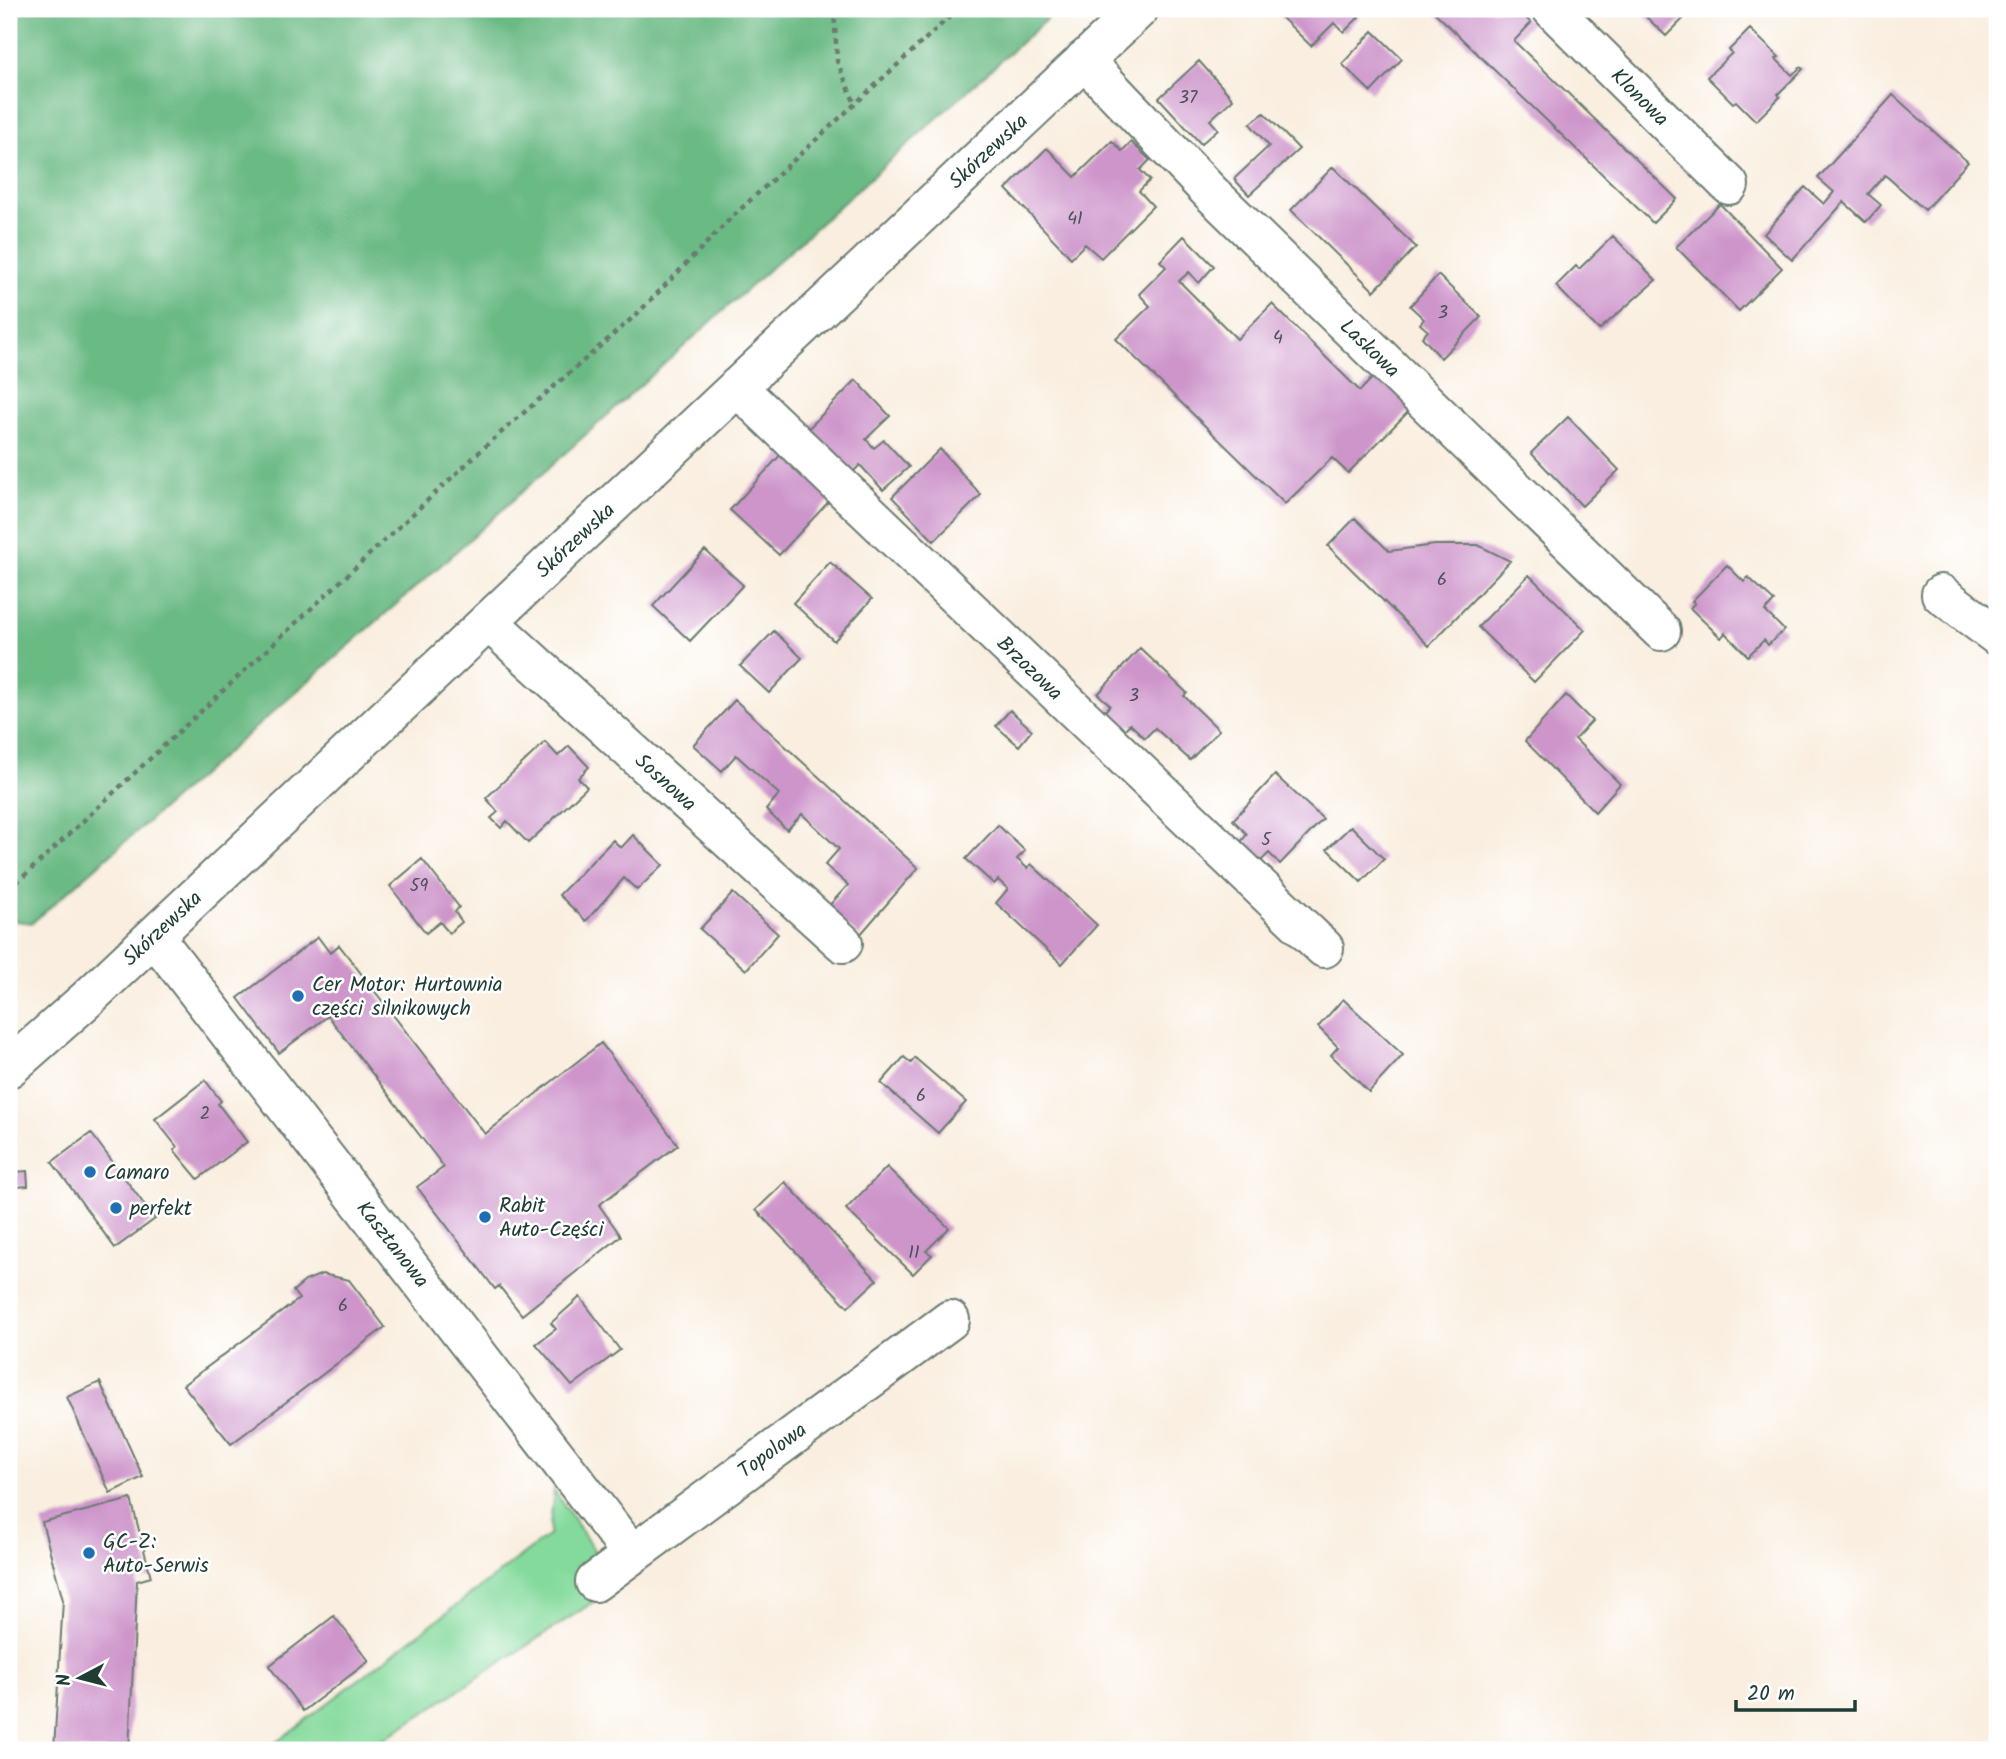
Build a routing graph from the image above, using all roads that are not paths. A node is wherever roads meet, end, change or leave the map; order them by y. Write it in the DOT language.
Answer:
graph roads {
  1 [pos="1139,9"];
  2 [pos="1552,9"];
  3 [pos="1084,60"];
  4 [pos="1729,185"];
  5 [pos="737,387"];
  6 [pos="1941,594"];
  7 [pos="489,622"];
  8 [pos="1661,631"];
  9 [pos="1997,636"];
  10 [pos="154,936"];
  11 [pos="843,943"];
  12 [pos="1324,948"];
  13 [pos="9,1068"];
  14 [pos="950,1320"];
  15 [pos="631,1553"];
  16 [pos="594,1582"];
  1 -- 3 [label="street, Skórzewska"];
  2 -- 4 [label="street, Klonowa"];
  3 -- 5 [label="street, Skórzewska"];
  3 -- 8 [label="street, Laskowa"];
  5 -- 7 [label="street, Skórzewska"];
  5 -- 12 [label="street, Brzozowa"];
  6 -- 9 [label="street"];
  7 -- 10 [label="street, Skórzewska"];
  7 -- 11 [label="street, Sosnowa"];
  10 -- 13 [label="street, Skórzewska"];
  10 -- 15 [label="street, Kasztanowa"];
  14 -- 15 [label="street, Topolowa"];
  15 -- 16 [label="street, Topolowa"];
}
